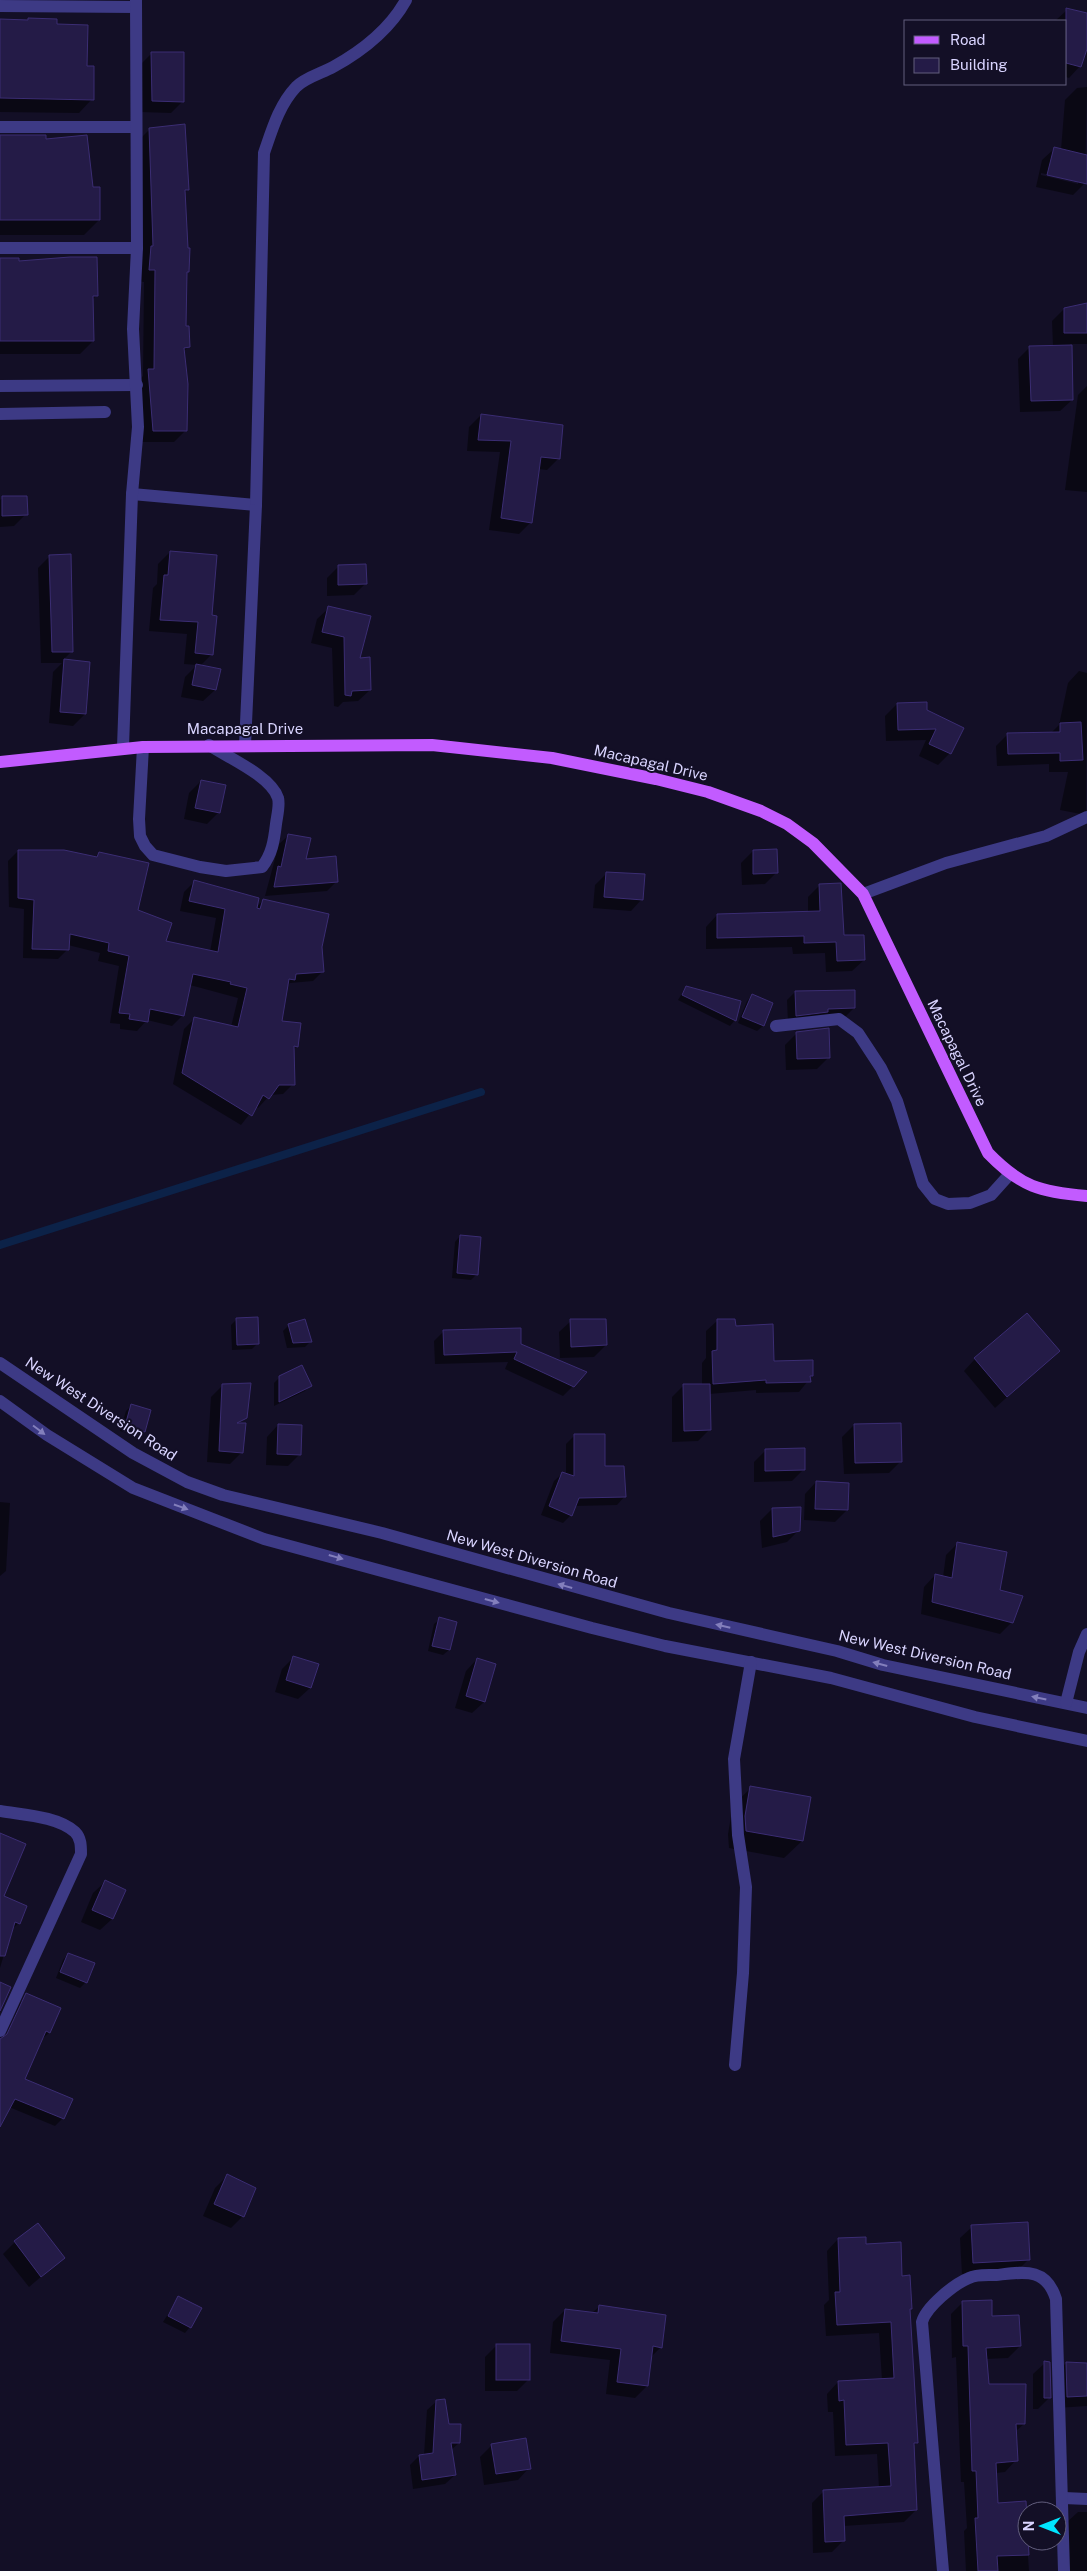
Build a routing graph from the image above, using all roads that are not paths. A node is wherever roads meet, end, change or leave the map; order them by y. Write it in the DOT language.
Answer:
graph roads {
  1 [pos="406,0"];
  2 [pos="3,4"];
  3 [pos="136,4"];
  4 [pos="0,127"];
  5 [pos="135,127"];
  6 [pos="0,248"];
  7 [pos="137,248"];
  8 [pos="137,385"];
  9 [pos="0,386"];
  10 [pos="105,412"];
  11 [pos="0,414"];
  12 [pos="132,494"];
  13 [pos="256,505"];
  14 [pos="209,745"];
  15 [pos="245,745"];
  16 [pos="143,746"];
  17 [pos="124,747"];
  18 [pos="0,762"];
  19 [pos="1087,817"];
  20 [pos="863,894"];
  21 [pos="776,1026"];
  22 [pos="1009,1175"];
  23 [pos="1087,1196"];
  24 [pos="0,1363"];
  25 [pos="0,1401"];
  26 [pos="1087,1634"];
  27 [pos="751,1662"];
  28 [pos="1066,1703"];
  29 [pos="1087,1708"];
  30 [pos="1087,1741"];
  31 [pos="0,1811"];
  32 [pos="0,2031"];
  33 [pos="735,2065"];
  34 [pos="1064,2498"];
  35 [pos="1087,2498"];
  36 [pos="943,2571"];
  37 [pos="1064,2571"];
  1 -- 13 [label="street"];
  2 -- 3 [label="street"];
  3 -- 5 [label="street"];
  4 -- 5 [label="street"];
  5 -- 7 [label="street"];
  6 -- 7 [label="street"];
  7 -- 8 [label="street"];
  8 -- 9 [label="street"];
  8 -- 12 [label="street"];
  10 -- 11 [label="street"];
  12 -- 13 [label="street"];
  12 -- 17 [label="street"];
  13 -- 15 [label="street"];
  14 -- 15 [label="main road, Macapagal Drive"];
  14 -- 16 [label="main road, Macapagal Drive"];
  14 -- 16 [label="street"];
  15 -- 20 [label="main road, Macapagal Drive"];
  16 -- 17 [label="main road, Macapagal Drive"];
  17 -- 18 [label="main road, Macapagal Drive"];
  19 -- 20 [label="street"];
  20 -- 22 [label="main road, Macapagal Drive"];
  21 -- 22 [label="street"];
  22 -- 23 [label="main road, Macapagal Drive"];
  28 -- 24 [label="street, New West Diversion Road, one-way"];
  25 -- 27 [label="street, one-way"];
  26 -- 28 [label="street"];
  27 -- 30 [label="street"];
  27 -- 33 [label="street"];
  28 -- 29 [label="street, New West Diversion Road"];
  31 -- 32 [label="street"];
  34 -- 35 [label="street"];
  34 -- 36 [label="street"];
  34 -- 37 [label="street"];
}
